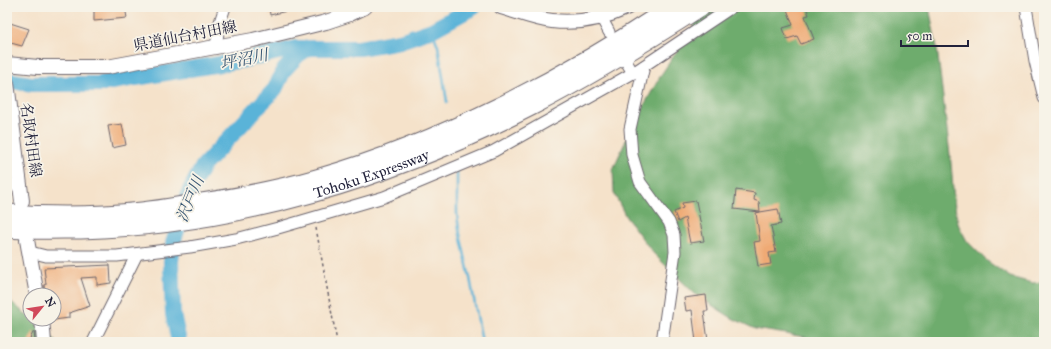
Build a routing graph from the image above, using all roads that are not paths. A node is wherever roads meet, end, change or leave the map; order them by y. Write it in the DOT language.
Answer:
graph roads {
  1 [pos="226,7"];
  2 [pos="365,7"];
  3 [pos="501,7"];
  4 [pos="628,7"];
  5 [pos="671,7"];
  6 [pos="701,7"];
  7 [pos="732,7"];
  8 [pos="1026,7"];
  9 [pos="601,17"];
  10 [pos="609,32"];
  11 [pos="216,48"];
  12 [pos="627,63"];
  13 [pos="7,64"];
  14 [pos="644,66"];
  15 [pos="633,73"];
  16 [pos="7,83"];
  17 [pos="7,87"];
  18 [pos="1044,98"];
  19 [pos="14,185"];
  20 [pos="22,201"];
  21 [pos="7,213"];
  22 [pos="7,229"];
  23 [pos="28,246"];
  24 [pos="137,254"];
  25 [pos="36,287"];
  26 [pos="43,327"];
  27 [pos="44,342"];
  28 [pos="93,342"];
  29 [pos="662,342"];
  1 -- 11 [label="street"];
  2 -- 11 [label="main road, 県道仙台村田線"];
  3 -- 9 [label="main road"];
  4 -- 9 [label="main road"];
  5 -- 21 [label="highway, Tohoku Expressway"];
  6 -- 22 [label="highway, Tohoku Expressway"];
  7 -- 14 [label="street"];
  8 -- 18 [label="street"];
  9 -- 10 [label="street"];
  11 -- 13 [label="main road, 県道仙台村田線"];
  12 -- 15 [label="street"];
  14 -- 15 [label="street"];
  14 -- 29 [label="street"];
  15 -- 24 [label="street"];
  16 -- 17 [label="main road, 名取村田線"];
  17 -- 19 [label="main road, 名取村田線"];
  19 -- 20 [label="main road, 名取村田線"];
  23 -- 24 [label="street"];
  23 -- 25 [label="main road"];
  24 -- 28 [label="street"];
  26 -- 27 [label="main road"];
}
